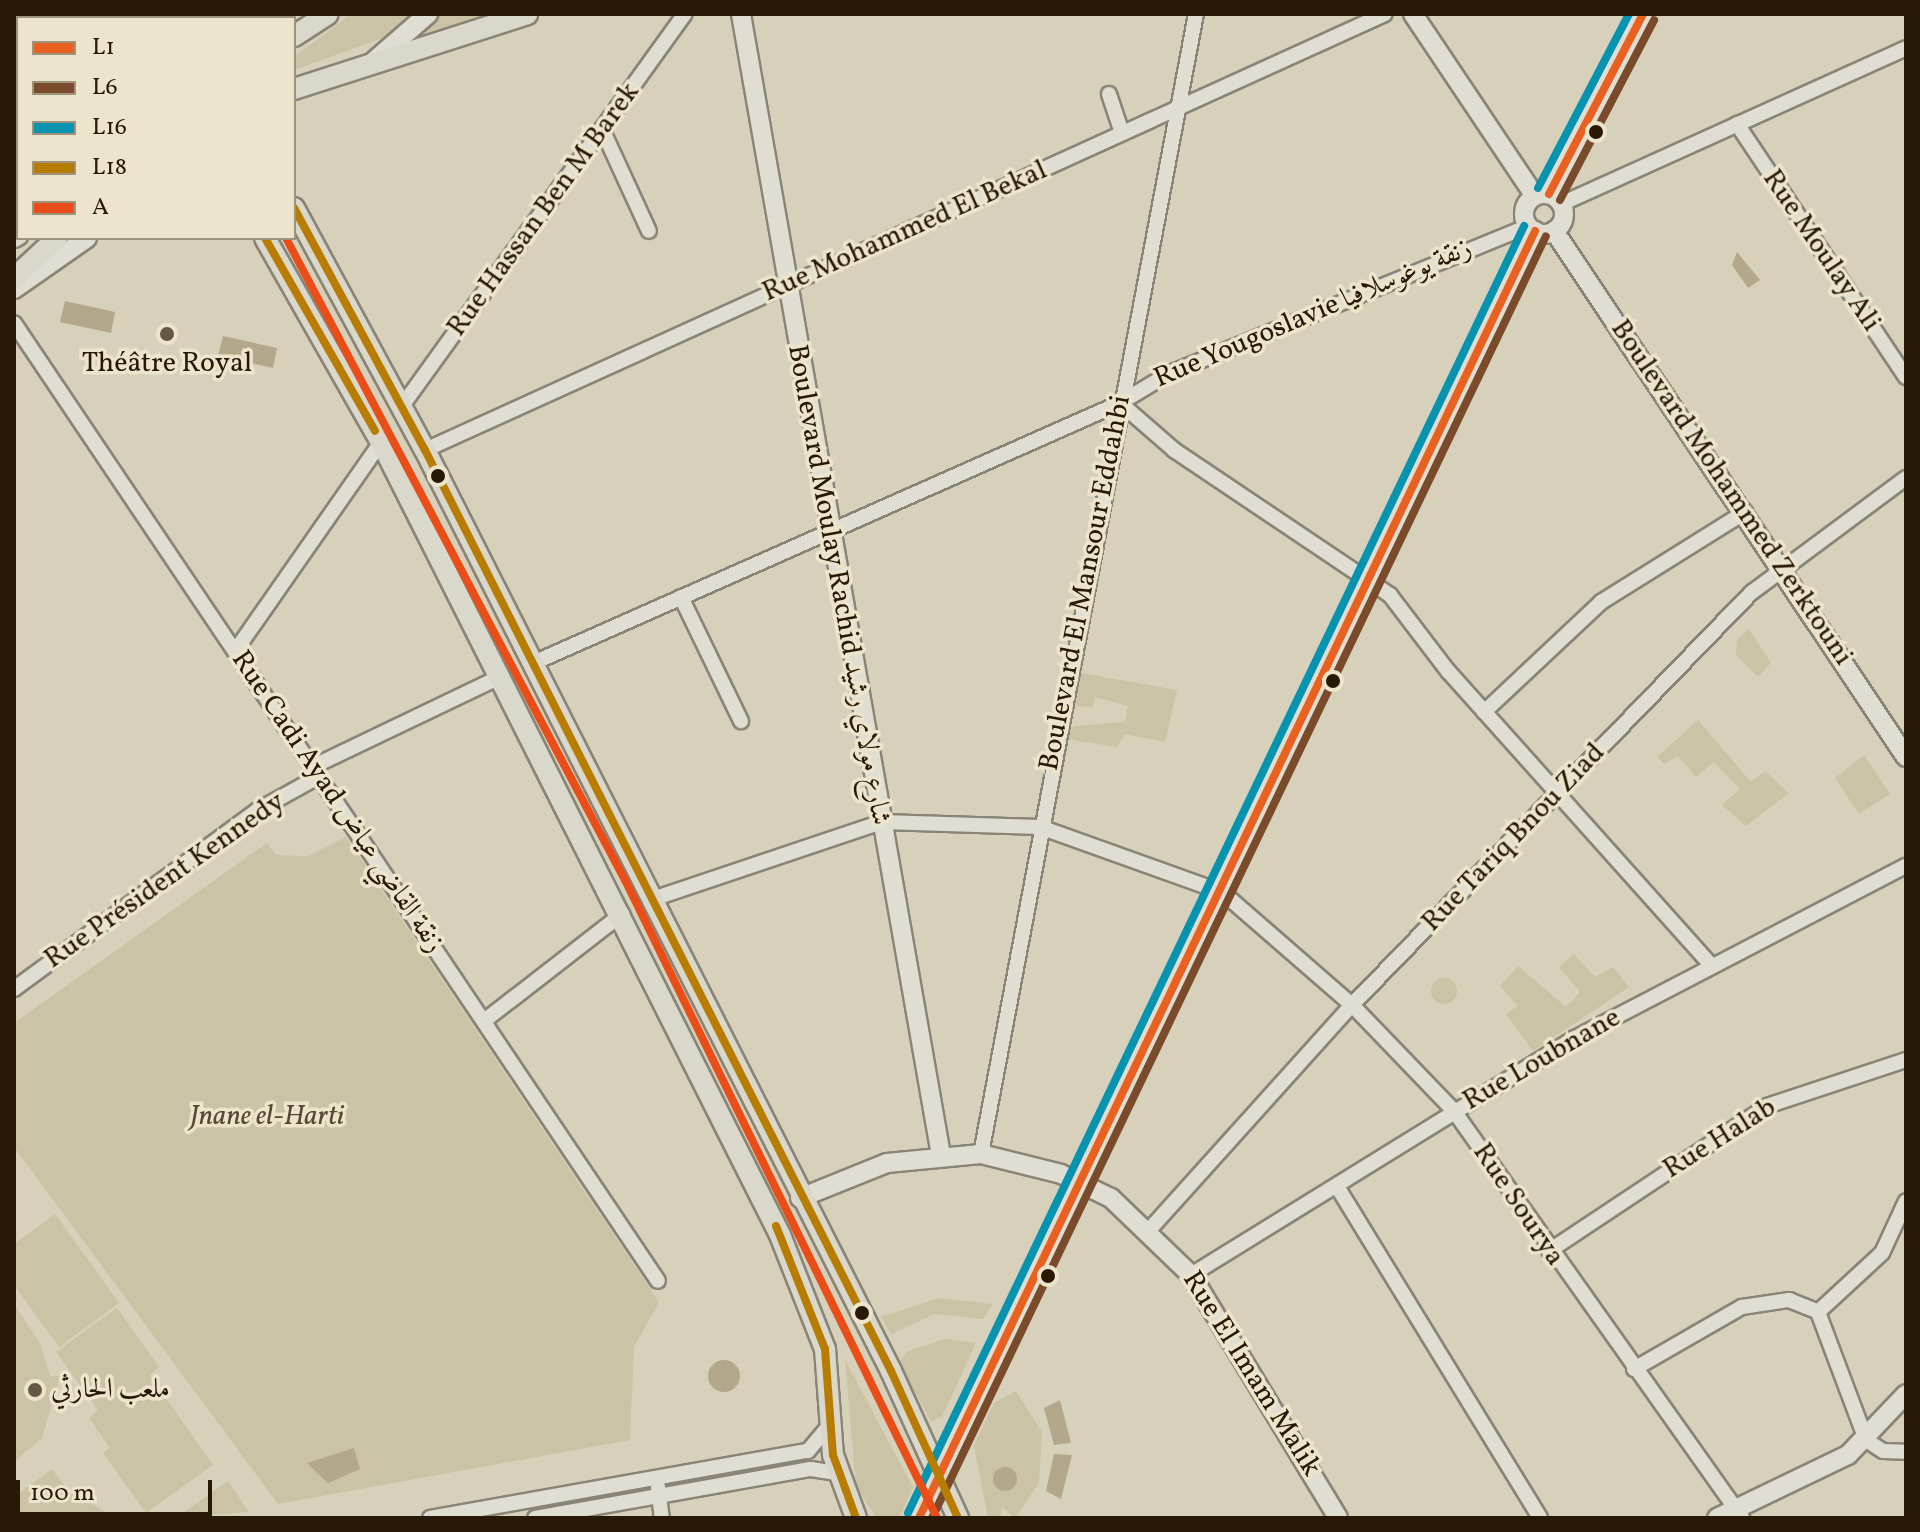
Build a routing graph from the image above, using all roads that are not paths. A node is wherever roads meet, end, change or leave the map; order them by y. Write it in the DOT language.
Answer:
graph roads {
  1 [pos="428,14"];
  2 [pos="527,14"];
  3 [pos="685,14"];
  4 [pos="741,14"];
  5 [pos="1196,14"];
  6 [pos="1385,14"];
  7 [pos="1413,14"];
  8 [pos="1643,14"];
  9 [pos="324,15"];
  10 [pos="296,35"];
  11 [pos="1906,48"];
  12 [pos="362,70"];
  13 [pos="296,88"];
  14 [pos="1109,94"];
  15 [pos="1174,109"];
  16 [pos="1737,124"];
  17 [pos="602,129"];
  18 [pos="1122,133"];
  19 [pos="1549,198"];
  20 [pos="296,212"];
  21 [pos="1539,229"];
  22 [pos="649,231"];
  23 [pos="55,240"];
  24 [pos="84,240"];
  25 [pos="266,240"];
  26 [pos="14,278"];
  27 [pos="783,286"];
  28 [pos="14,289"];
  29 [pos="14,323"];
  30 [pos="1906,377"];
  31 [pos="1120,403"];
  32 [pos="402,406"];
  33 [pos="381,442"];
  34 [pos="425,450"];
  35 [pos="1906,478"];
  36 [pos="1745,512"];
  37 [pos="826,530"];
  38 [pos="1785,572"];
  39 [pos="1367,581"];
  40 [pos="681,597"];
  41 [pos="236,650"];
  42 [pos="531,664"];
  43 [pos="500,677"];
  44 [pos="1484,712"];
  45 [pos="741,721"];
  46 [pos="1906,757"];
  47 [pos="315,772"];
  48 [pos="1562,790"];
  49 [pos="882,822"];
  50 [pos="1040,827"];
  51 [pos="1906,866"];
  52 [pos="1222,892"];
  53 [pos="650,900"];
  54 [pos="622,914"];
  55 [pos="1712,966"];
  56 [pos="14,989"];
  57 [pos="1352,1005"];
  58 [pos="484,1021"];
  59 [pos="1906,1060"];
  60 [pos="1454,1111"];
  61 [pos="981,1154"];
  62 [pos="941,1155"];
  63 [pos="1082,1185"];
  64 [pos="1338,1188"];
  65 [pos="800,1198"];
  66 [pos="1906,1201"];
  67 [pos="1150,1229"];
  68 [pos="1549,1251"];
  69 [pos="1191,1275"];
  70 [pos="658,1281"];
  71 [pos="1818,1312"];
  72 [pos="1634,1369"];
  73 [pos="1906,1394"];
  74 [pos="831,1423"];
  75 [pos="1866,1440"];
  76 [pos="1906,1452"];
  77 [pos="837,1473"];
  78 [pos="940,1473"];
  79 [pos="657,1479"];
  80 [pos="660,1496"];
  81 [pos="1739,1514"];
  82 [pos="430,1518"];
  83 [pos="535,1518"];
  84 [pos="662,1518"];
  85 [pos="856,1518"];
  86 [pos="919,1518"];
  87 [pos="958,1518"];
  88 [pos="1338,1518"];
  89 [pos="1540,1518"];
  90 [pos="1717,1518"];
  1 -- 12 [label="main road"];
  2 -- 12 [label="main road"];
  3 -- 17 [label="street, Rue Hassan Ben M Barek"];
  4 -- 27 [label="main road, Boulevard Moulay Rachid شارع مولاي رشيد"];
  5 -- 15 [label="street, Boulevard El Mansour Eddahbi"];
  6 -- 15 [label="street, Rue Mohammed El Bekal"];
  7 -- 19 [label="main road"];
  8 -- 19 [label="main road"];
  9 -- 10 [label="main road"];
  11 -- 16 [label="street"];
  12 -- 13 [label="main road"];
  14 -- 18 [label="street"];
  15 -- 18 [label="street, Rue Mohammed El Bekal"];
  15 -- 31 [label="street, Boulevard El Mansour Eddahbi"];
  16 -- 19 [label="street"];
  16 -- 30 [label="street, Rue Moulay Ali"];
  17 -- 22 [label="street"];
  17 -- 32 [label="street, Rue Hassan Ben M Barek"];
  18 -- 27 [label="street, Rue Mohammed El Bekal"];
  19 -- 21 [label="main road"];
  19 -- 21 [label="main road"];
  20 -- 32 [label="main road"];
  21 -- 31 [label="street, Rue Yougoslavie زنقة يوغوسلافيا"];
  21 -- 36 [label="main road, Boulevard Mohammed Zerktouni"];
  21 -- 39 [label="main road"];
  23 -- 26 [label="main road"];
  24 -- 28 [label="main road"];
  25 -- 33 [label="main road"];
  27 -- 34 [label="street, Rue Mohammed El Bekal"];
  27 -- 37 [label="main road, Boulevard Moulay Rachid شارع مولاي رشيد"];
  29 -- 41 [label="street, Rue Cadi Ayad زنقة القاضي عياض"];
  31 -- 37 [label="street, Rue Yougoslavie زنقة يوغوسلافيا"];
  31 -- 39 [label="street"];
  31 -- 50 [label="street, Boulevard El Mansour Eddahbi"];
  32 -- 34 [label="main road"];
  33 -- 41 [label="street"];
  33 -- 43 [label="main road"];
  34 -- 42 [label="main road"];
  35 -- 38 [label="street, Rue Tariq Bnou Ziad"];
  36 -- 38 [label="main road, Boulevard Mohammed Zerktouni"];
  36 -- 44 [label="street"];
  37 -- 40 [label="street, Rue Yougoslavie زنقة يوغوسلافيا"];
  37 -- 49 [label="main road, Boulevard Moulay Rachid شارع مولاي رشيد"];
  38 -- 46 [label="main road, Boulevard Mohammed Zerktouni"];
  38 -- 48 [label="street, Rue Tariq Bnou Ziad"];
  39 -- 44 [label="street"];
  39 -- 52 [label="main road"];
  40 -- 42 [label="street, Rue Yougoslavie زنقة يوغوسلافيا"];
  40 -- 45 [label="street"];
  41 -- 47 [label="street, Rue Cadi Ayad زنقة القاضي عياض"];
  42 -- 53 [label="main road"];
  43 -- 47 [label="street"];
  43 -- 54 [label="main road"];
  44 -- 48 [label="street"];
  47 -- 56 [label="street, Rue Président Kennedy"];
  47 -- 58 [label="street, Rue Cadi Ayad زنقة القاضي عياض"];
  48 -- 55 [label="street"];
  48 -- 57 [label="street, Rue Tariq Bnou Ziad"];
  49 -- 50 [label="street"];
  49 -- 53 [label="street"];
  49 -- 62 [label="main road, Boulevard Moulay Rachid شارع مولاي رشيد"];
  50 -- 52 [label="street"];
  50 -- 61 [label="street, Boulevard El Mansour Eddahbi"];
  51 -- 55 [label="street, Rue Loubnane"];
  52 -- 57 [label="street, Rue Sourya"];
  52 -- 63 [label="main road"];
  53 -- 65 [label="main road"];
  54 -- 58 [label="street"];
  54 -- 74 [label="main road"];
  55 -- 60 [label="street, Rue Loubnane"];
  57 -- 60 [label="street, Rue Sourya"];
  57 -- 67 [label="street, Rue Tariq Bnou Ziad"];
  58 -- 70 [label="street, Rue Cadi Ayad زنقة القاضي عياض"];
  59 -- 68 [label="street, Rue Halab"];
  60 -- 64 [label="street, Rue Loubnane"];
  60 -- 68 [label="street, Rue Sourya"];
  61 -- 62 [label="main road, Rue El Imam Malik"];
  61 -- 63 [label="main road, Rue El Imam Malik"];
  62 -- 65 [label="main road, Rue El Imam Malik"];
  63 -- 67 [label="main road, Rue El Imam Malik"];
  63 -- 78 [label="main road"];
  64 -- 69 [label="street, Rue Loubnane"];
  64 -- 89 [label="street"];
  65 -- 78 [label="main road"];
  66 -- 71 [label="street"];
  67 -- 69 [label="main road, Rue El Imam Malik"];
  68 -- 72 [label="street, Rue Sourya"];
  69 -- 88 [label="main road, Rue El Imam Malik"];
  71 -- 72 [label="street"];
  71 -- 75 [label="street"];
  72 -- 81 [label="street, Rue Sourya"];
  73 -- 75 [label="main road"];
  74 -- 77 [label="main road"];
  74 -- 79 [label="street"];
  75 -- 76 [label="street"];
  75 -- 81 [label="main road"];
  77 -- 80 [label="street"];
  77 -- 85 [label="main road"];
  78 -- 86 [label="main road"];
  78 -- 87 [label="main road"];
  79 -- 80 [label="street"];
  79 -- 82 [label="street"];
  80 -- 83 [label="street"];
  80 -- 84 [label="street"];
  81 -- 90 [label="main road"];
}
